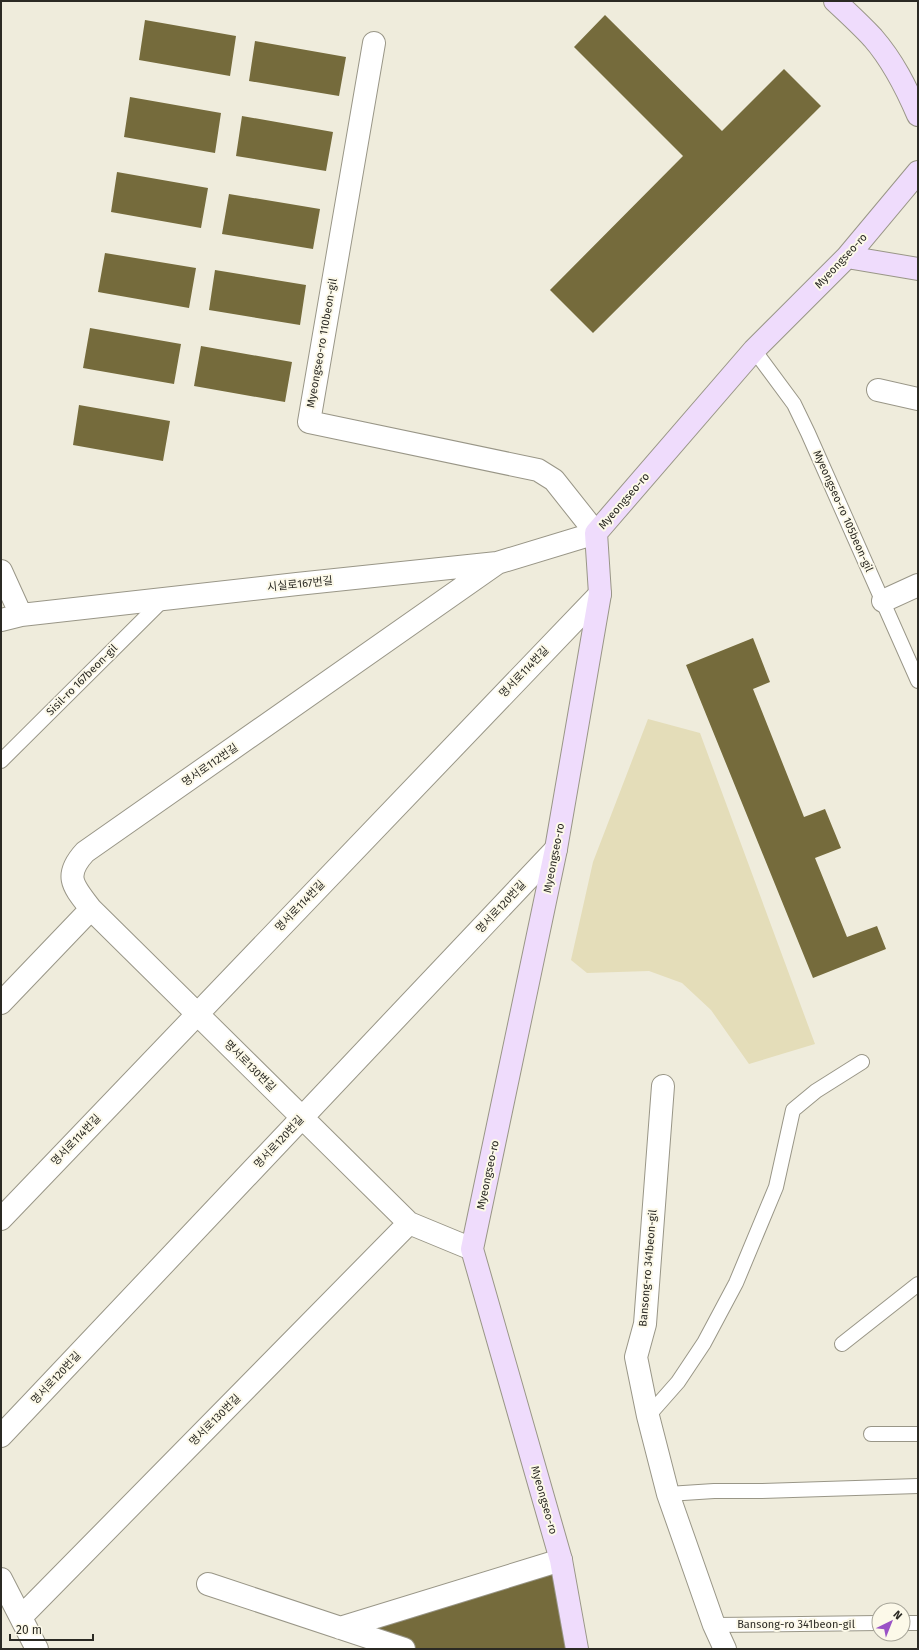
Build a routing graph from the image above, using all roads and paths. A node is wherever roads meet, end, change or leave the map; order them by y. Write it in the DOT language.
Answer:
graph roads {
  1 [pos="835,1"];
  2 [pos="374,43"];
  3 [pos="918,115"];
  4 [pos="918,173"];
  5 [pos="847,257"];
  6 [pos="918,269"];
  7 [pos="754,350"];
  8 [pos="878,390"];
  9 [pos="918,399"];
  10 [pos="596,533"];
  11 [pos="497,564"];
  12 [pos="1,571"];
  13 [pos="918,585"];
  14 [pos="600,594"];
  15 [pos="164,598"];
  16 [pos="883,601"];
  17 [pos="11,618"];
  18 [pos="918,681"];
  19 [pos="1,761"];
  20 [pos="556,849"];
  21 [pos="91,909"];
  22 [pos="1,1003"];
  23 [pos="197,1014"];
  24 [pos="862,1062"];
  25 [pos="663,1086"];
  26 [pos="302,1117"];
  27 [pos="1,1219"];
  28 [pos="410,1223"];
  29 [pos="472,1249"];
  30 [pos="918,1284"];
  31 [pos="842,1344"];
  32 [pos="648,1416"];
  33 [pos="871,1434"];
  34 [pos="918,1434"];
  35 [pos="1,1436"];
  36 [pos="918,1486"];
  37 [pos="668,1494"];
  38 [pos="561,1560"];
  39 [pos="1,1579"];
  40 [pos="208,1584"];
  41 [pos="21,1617"];
  42 [pos="871,1623"];
  43 [pos="714,1625"];
  44 [pos="340,1628"];
  45 [pos="37,1649"];
  46 [pos="404,1649"];
  47 [pos="577,1649"];
  48 [pos="724,1649"];
  1 -- 3 [label="street"];
  2 -- 10 [label="street, Myeongseo-ro 110beon-gil"];
  4 -- 5 [label="street, Myeongseo-ro"];
  5 -- 6 [label="street"];
  5 -- 7 [label="street, Myeongseo-ro"];
  7 -- 10 [label="street, Myeongseo-ro"];
  7 -- 16 [label="lane, Myeongseo-ro 105beon-gil"];
  8 -- 9 [label="street"];
  10 -- 11 [label="street, 시실로167번길"];
  10 -- 14 [label="street, Myeongseo-ro"];
  11 -- 15 [label="street, 시실로167번길"];
  11 -- 21 [label="street, 명서로112번길"];
  12 -- 17 [label="street"];
  13 -- 16 [label="street"];
  14 -- 20 [label="street, Myeongseo-ro"];
  14 -- 23 [label="street, 명서로114번길"];
  15 -- 17 [label="street, 시실로167번길"];
  15 -- 19 [label="lane, Sisil-ro 167beon-gil"];
  16 -- 18 [label="lane, Myeongseo-ro 105beon-gil"];
  20 -- 26 [label="street, 명서로120번길"];
  20 -- 29 [label="street, Myeongseo-ro"];
  21 -- 22 [label="street"];
  21 -- 23 [label="street, 명서로130번길"];
  23 -- 26 [label="street, 명서로130번길"];
  23 -- 27 [label="street, 명서로114번길"];
  24 -- 32 [label="lane"];
  25 -- 32 [label="street, Bansong-ro 341beon-gil"];
  26 -- 28 [label="street, 명서로130번길"];
  26 -- 35 [label="street, 명서로120번길"];
  28 -- 29 [label="street, 명서로130번길"];
  28 -- 41 [label="street, 명서로130번길"];
  29 -- 38 [label="street, Myeongseo-ro"];
  30 -- 31 [label="lane"];
  32 -- 37 [label="street, Bansong-ro 341beon-gil"];
  33 -- 34 [label="lane"];
  36 -- 37 [label="lane"];
  37 -- 43 [label="street, Bansong-ro 341beon-gil"];
  38 -- 44 [label="street"];
  38 -- 47 [label="street, Myeongseo-ro"];
  39 -- 41 [label="street"];
  40 -- 44 [label="street"];
  41 -- 45 [label="street"];
  42 -- 43 [label="lane, Bansong-ro 341beon-gil"];
  43 -- 48 [label="street, Bansong-ro 341beon-gil"];
  44 -- 46 [label="street"];
}
